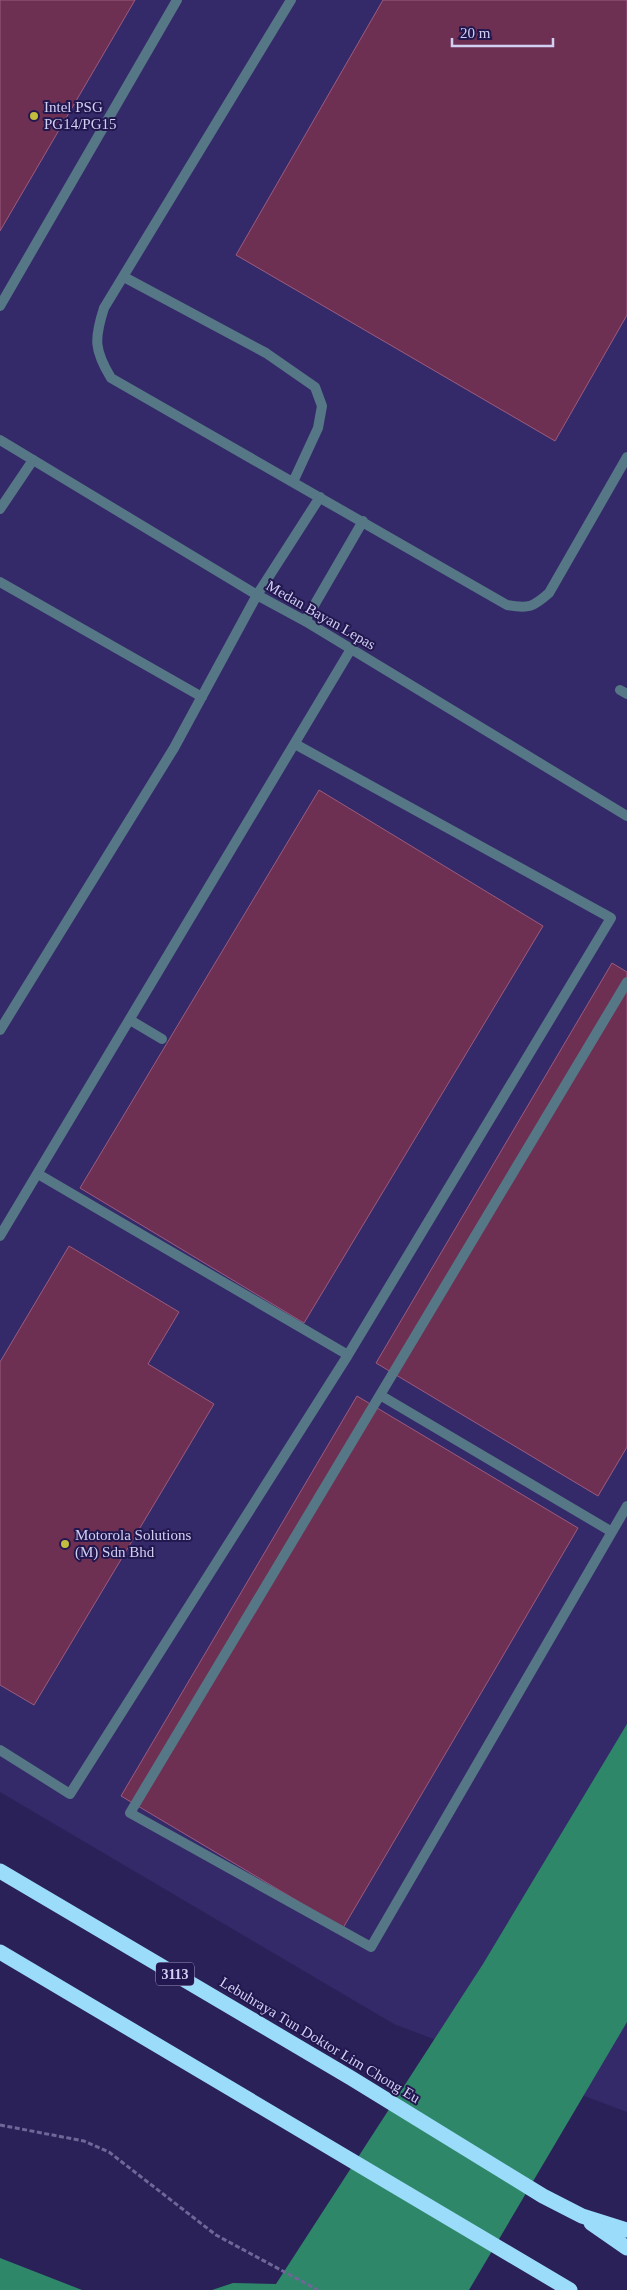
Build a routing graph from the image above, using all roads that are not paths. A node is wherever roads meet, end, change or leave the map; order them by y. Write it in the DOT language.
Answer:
graph roads {
  1 [pos="177,0"];
  2 [pos="291,0"];
  3 [pos="124,277"];
  4 [pos="0,283"];
  5 [pos="10,289"];
  6 [pos="0,306"];
  7 [pos="0,440"];
  8 [pos="627,457"];
  9 [pos="33,460"];
  10 [pos="293,482"];
  11 [pos="320,497"];
  12 [pos="0,509"];
  13 [pos="363,521"];
  14 [pos="0,582"];
  15 [pos="257,595"];
  16 [pos="305,621"];
  17 [pos="351,649"];
  18 [pos="202,697"];
  19 [pos="295,744"];
  20 [pos="627,816"];
  21 [pos="627,982"];
  22 [pos="130,1020"];
  23 [pos="0,1030"];
  24 [pos="162,1039"];
  25 [pos="38,1174"];
  26 [pos="0,1236"];
  27 [pos="348,1355"];
  28 [pos="380,1395"];
  29 [pos="627,1506"];
  30 [pos="612,1532"];
  31 [pos="0,1750"];
  32 [pos="0,1871"];
  33 [pos="0,1952"];
  34 [pos="582,2216"];
  35 [pos="627,2230"];
  36 [pos="627,2248"];
  37 [pos="570,2290"];
  1 -- 5 [label="street"];
  2 -- 3 [label="street"];
  3 -- 10 [label="street"];
  3 -- 10 [label="street"];
  4 -- 5 [label="street"];
  5 -- 6 [label="street"];
  7 -- 9 [label="street, Medan Bayan Lepas"];
  8 -- 13 [label="street"];
  9 -- 12 [label="street"];
  9 -- 15 [label="street, Medan Bayan Lepas"];
  10 -- 11 [label="street"];
  11 -- 13 [label="street"];
  11 -- 15 [label="street"];
  13 -- 16 [label="street"];
  14 -- 18 [label="street"];
  15 -- 16 [label="street, Medan Bayan Lepas"];
  15 -- 18 [label="street"];
  16 -- 17 [label="street, Medan Bayan Lepas"];
  17 -- 19 [label="street"];
  17 -- 20 [label="street, Medan Bayan Lepas"];
  18 -- 23 [label="street"];
  19 -- 22 [label="street"];
  19 -- 27 [label="street"];
  21 -- 28 [label="street"];
  22 -- 24 [label="street"];
  22 -- 25 [label="street"];
  25 -- 26 [label="street"];
  25 -- 27 [label="street"];
  27 -- 31 [label="street"];
  28 -- 30 [label="street"];
  28 -- 30 [label="street"];
  29 -- 30 [label="street"];
  32 -- 34 [label="highway, Lebuhraya Tun Doktor Lim Chong Eu / 3113"];
  33 -- 37 [label="highway"];
  34 -- 35 [label="highway, Lebuhraya Tun Doktor Lim Chong Eu / 3113"];
  34 -- 36 [label="highway, 3113"];
}
